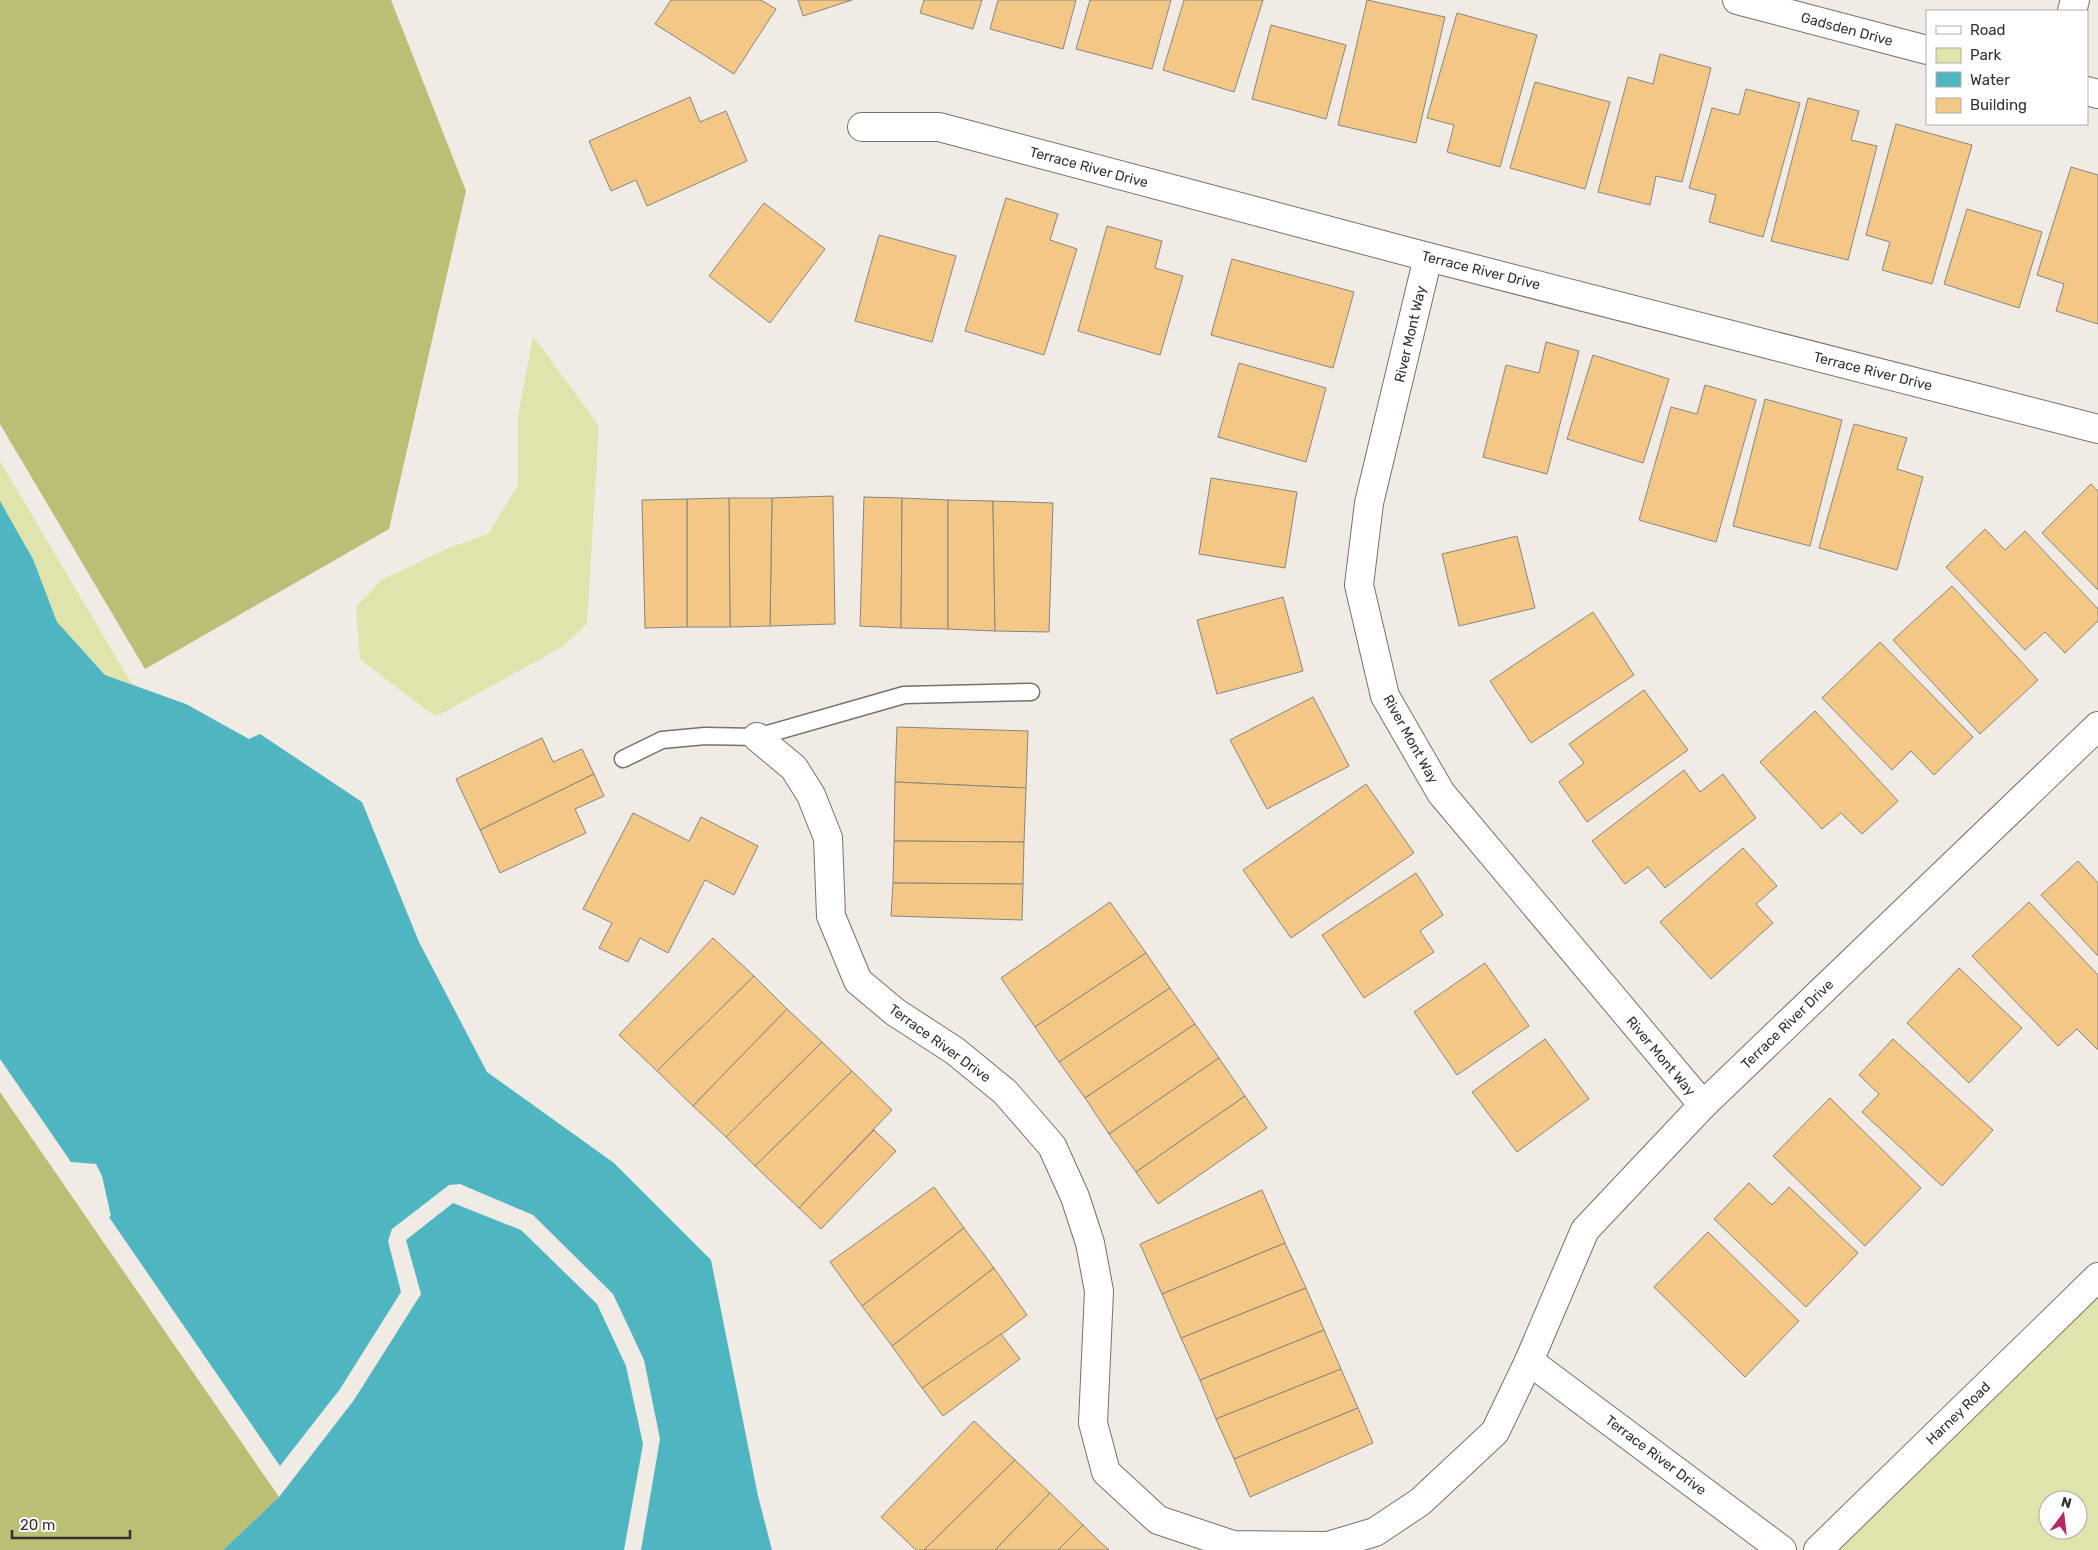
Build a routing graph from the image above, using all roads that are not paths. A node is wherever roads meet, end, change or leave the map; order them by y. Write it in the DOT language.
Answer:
graph roads {
  1 [pos="1738,0"];
  2 [pos="1926,50"];
  3 [pos="862,127"];
  4 [pos="1428,257"];
  5 [pos="2098,429"];
  6 [pos="1032,692"];
  7 [pos="2098,726"];
  8 [pos="757,737"];
  9 [pos="623,759"];
  10 [pos="1703,1105"];
  11 [pos="2098,1277"];
  12 [pos="1529,1361"];
  13 [pos="1328,1548"];
  14 [pos="1782,1550"];
  15 [pos="1818,1550"];
  1 -- 2 [label="street, Gadsden Drive"];
  3 -- 4 [label="street, Terrace River Drive"];
  4 -- 5 [label="street, Terrace River Drive"];
  4 -- 10 [label="street, River Mont Way"];
  6 -- 8 [label="lane"];
  7 -- 10 [label="street, Terrace River Drive"];
  8 -- 9 [label="lane"];
  8 -- 13 [label="street, Terrace River Drive"];
  10 -- 12 [label="street, Terrace River Drive"];
  11 -- 15 [label="street, Harney Road"];
  12 -- 13 [label="street, Terrace River Drive"];
  12 -- 14 [label="street, Terrace River Drive"];
}
